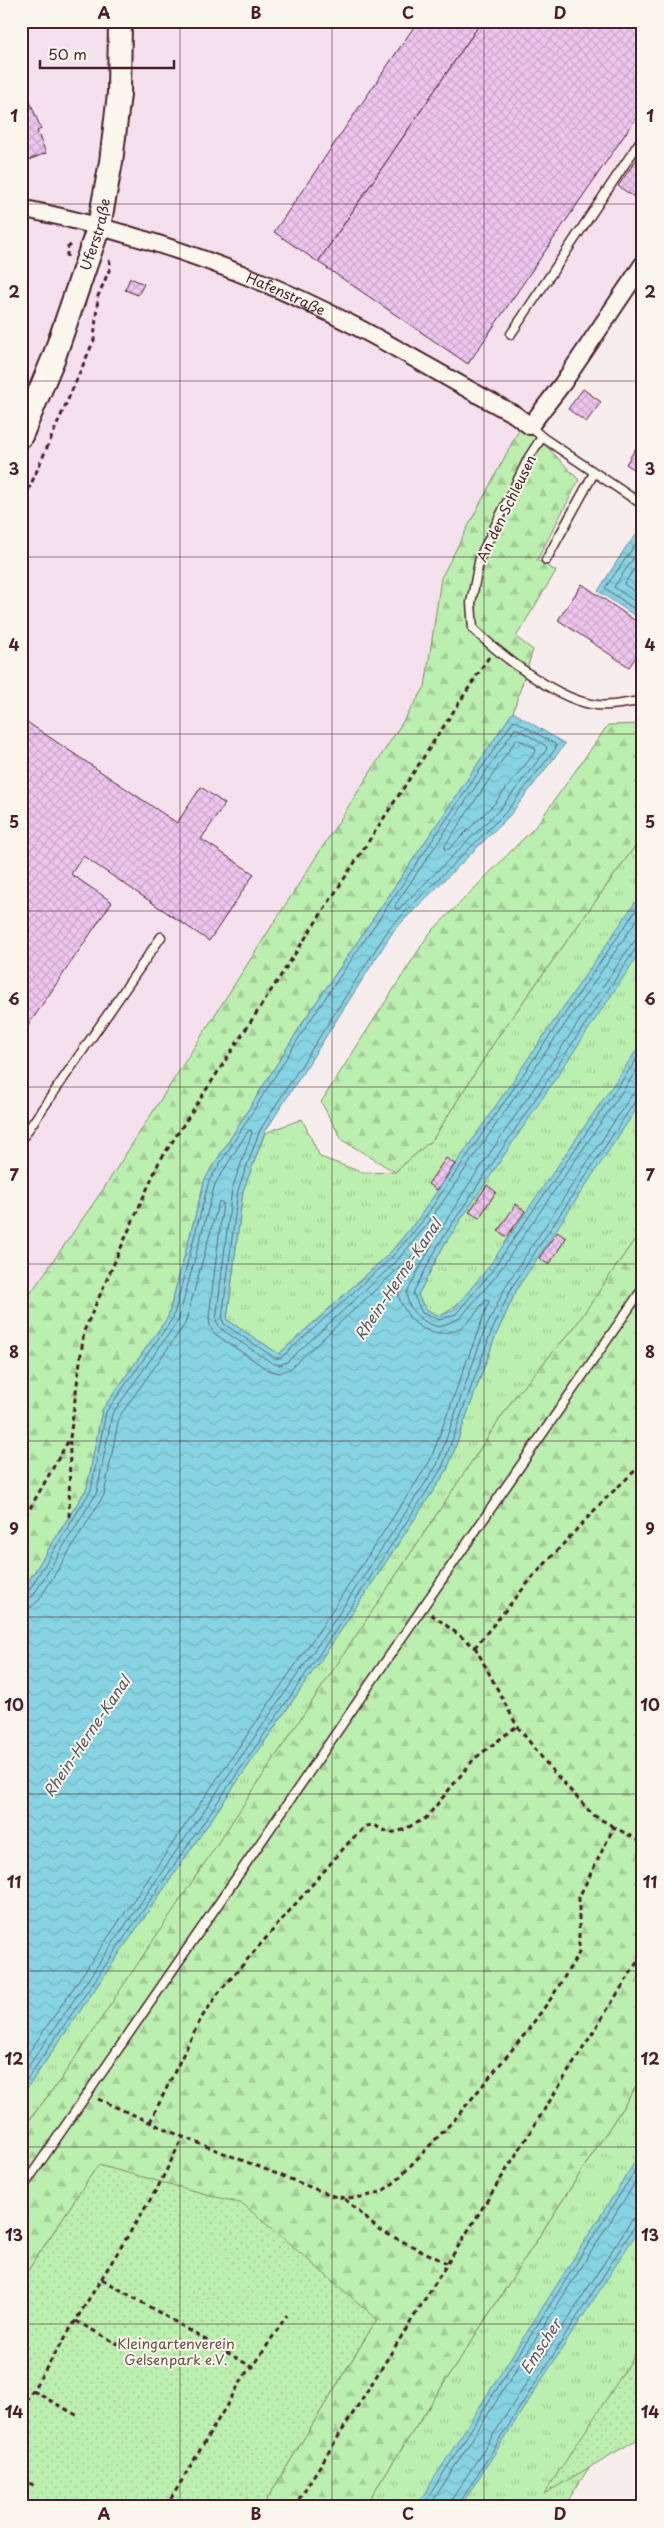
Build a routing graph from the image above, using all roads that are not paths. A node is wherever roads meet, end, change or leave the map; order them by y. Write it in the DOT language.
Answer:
graph roads {
  1 [pos="120,21"];
  2 [pos="643,137"];
  3 [pos="21,208"];
  4 [pos="99,226"];
  5 [pos="643,264"];
  6 [pos="511,334"];
  7 [pos="530,426"];
  8 [pos="21,436"];
  9 [pos="542,437"];
  10 [pos="594,473"];
  11 [pos="643,506"];
  12 [pos="546,560"];
  13 [pos="643,701"];
  14 [pos="161,937"];
  15 [pos="21,1140"];
  16 [pos="643,1288"];
  17 [pos="21,2190"];
  1 -- 4 [label="main road, Uferstraße"];
  2 -- 6 [label="lane"];
  3 -- 4 [label="street, Hafenstraße"];
  4 -- 7 [label="street, Hafenstraße"];
  4 -- 8 [label="main road, Uferstraße"];
  5 -- 7 [label="street"];
  7 -- 9 [label="lane"];
  9 -- 10 [label="lane"];
  9 -- 13 [label="lane, An den Schleusen"];
  10 -- 11 [label="lane"];
  10 -- 12 [label="lane"];
  14 -- 15 [label="lane"];
  16 -- 17 [label="lane"];
}
